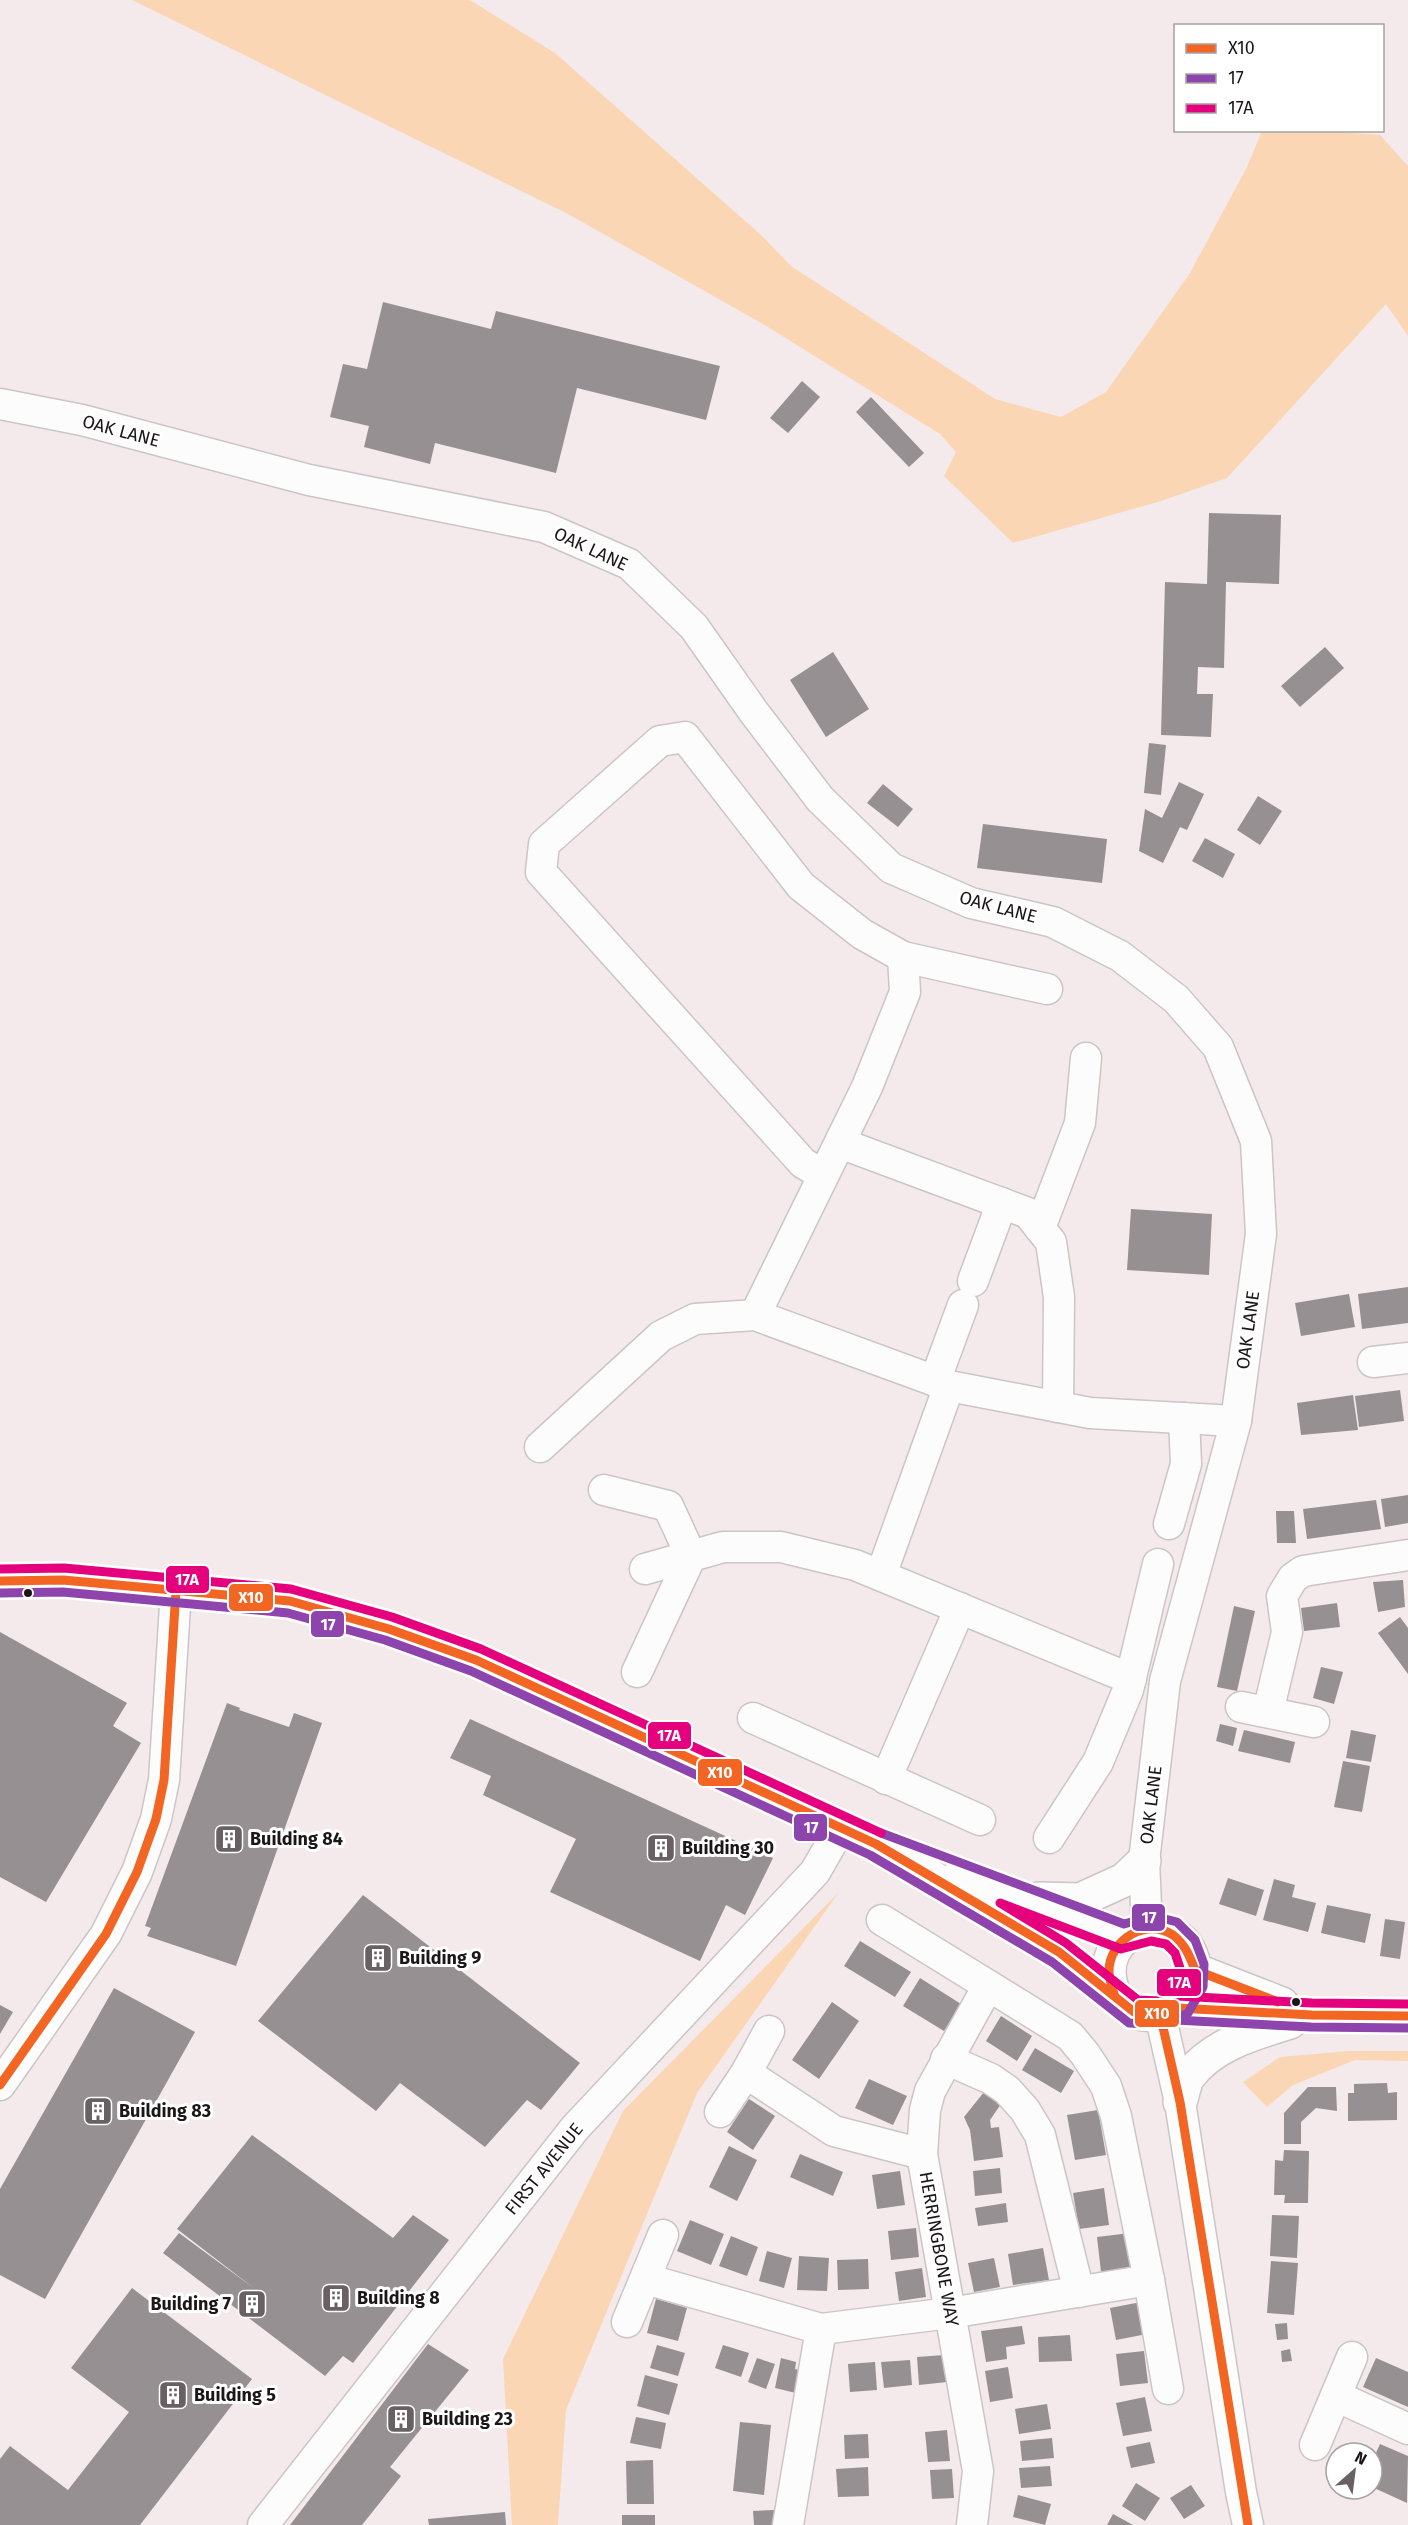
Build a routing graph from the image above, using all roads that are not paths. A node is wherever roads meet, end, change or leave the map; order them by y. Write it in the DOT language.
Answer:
graph roads {
  1 [pos="0,404"];
  2 [pos="903,957"];
  3 [pos="1047,989"];
  4 [pos="1086,1058"];
  5 [pos="840,1143"];
  6 [pos="823,1175"];
  7 [pos="1002,1203"];
  8 [pos="1040,1228"];
  9 [pos="755,1315"];
  10 [pos="1408,1358"];
  11 [pos="1372,1362"];
  12 [pos="942,1384"];
  13 [pos="1058,1407"];
  14 [pos="1184,1418"];
  15 [pos="1236,1420"];
  16 [pos="540,1447"];
  17 [pos="604,1490"];
  18 [pos="1169,1524"];
  19 [pos="1408,1555"];
  20 [pos="691,1556"];
  21 [pos="1158,1564"];
  22 [pos="645,1569"];
  23 [pos="881,1575"];
  24 [pos="0,1581"];
  25 [pos="176,1590"];
  26 [pos="960,1608"];
  27 [pos="638,1672"];
  28 [pos="1131,1679"];
  29 [pos="753,1719"];
  30 [pos="1314,1722"];
  31 [pos="886,1779"];
  32 [pos="980,1820"];
  33 [pos="841,1827"];
  34 [pos="1048,1838"];
  35 [pos="876,1844"];
  36 [pos="1144,1861"];
  37 [pos="1023,1899"];
  38 [pos="882,1920"];
  39 [pos="1135,1933"];
  40 [pos="1195,1970"];
  41 [pos="988,1986"];
  42 [pos="1114,1994"];
  43 [pos="1168,2011"];
  44 [pos="1312,2015"];
  45 [pos="1408,2016"];
  46 [pos="769,2031"];
  47 [pos="946,2060"];
  48 [pos="746,2073"];
  49 [pos="0,2085"];
  50 [pos="1180,2102"];
  51 [pos="720,2112"];
  52 [pos="922,2154"];
  53 [pos="663,2235"];
  54 [pos="646,2279"];
  55 [pos="1149,2280"];
  56 [pos="1079,2292"];
  57 [pos="950,2313"];
  58 [pos="627,2322"];
  59 [pos="820,2329"];
  60 [pos="1352,2357"];
  61 [pos="1168,2389"];
  62 [pos="1336,2396"];
  63 [pos="1408,2429"];
  64 [pos="1315,2445"];
  65 [pos="1240,2492"];
  66 [pos="263,2525"];
  67 [pos="788,2525"];
  68 [pos="972,2525"];
  69 [pos="1230,2525"];
  70 [pos="1248,2525"];
  1 -- 15 [label="street, OAK LANE"];
  2 -- 3 [label="street"];
  2 -- 5 [label="street"];
  2 -- 6 [label="street"];
  4 -- 8 [label="street"];
  5 -- 6 [label="street"];
  5 -- 7 [label="street"];
  6 -- 9 [label="street"];
  7 -- 8 [label="street"];
  7 -- 12 [label="street"];
  8 -- 13 [label="street"];
  9 -- 12 [label="street"];
  9 -- 16 [label="street"];
  10 -- 11 [label="street"];
  12 -- 13 [label="street"];
  12 -- 23 [label="street"];
  13 -- 14 [label="street"];
  14 -- 15 [label="street"];
  14 -- 18 [label="street"];
  15 -- 36 [label="street, OAK LANE"];
  17 -- 20 [label="street"];
  19 -- 30 [label="street"];
  20 -- 22 [label="street"];
  20 -- 23 [label="street"];
  20 -- 27 [label="street"];
  21 -- 28 [label="street"];
  23 -- 26 [label="street"];
  24 -- 25 [label="main road"];
  25 -- 33 [label="main road"];
  25 -- 49 [label="street"];
  26 -- 28 [label="street"];
  26 -- 31 [label="street"];
  28 -- 34 [label="street"];
  29 -- 31 [label="street"];
  31 -- 32 [label="street"];
  33 -- 35 [label="main road"];
  33 -- 66 [label="street, FIRST AVENUE"];
  35 -- 37 [label="main road"];
  35 -- 42 [label="main road"];
  36 -- 37 [label="main road"];
  36 -- 39 [label="street, OAK LANE"];
  37 -- 39 [label="main road"];
  38 -- 41 [label="street"];
  39 -- 40 [label="main road"];
  39 -- 42 [label="main road"];
  40 -- 43 [label="main road"];
  40 -- 44 [label="main road"];
  41 -- 47 [label="street, HERRINGBONE WAY"];
  41 -- 55 [label="street"];
  42 -- 43 [label="main road"];
  43 -- 44 [label="main road"];
  43 -- 50 [label="street"];
  44 -- 45 [label="main road"];
  44 -- 50 [label="main road"];
  46 -- 48 [label="street"];
  47 -- 52 [label="street, HERRINGBONE WAY"];
  47 -- 56 [label="street"];
  48 -- 51 [label="street"];
  48 -- 52 [label="street"];
  50 -- 65 [label="street"];
  52 -- 57 [label="street, HERRINGBONE WAY"];
  53 -- 54 [label="street"];
  54 -- 58 [label="street"];
  54 -- 59 [label="street"];
  55 -- 56 [label="street"];
  55 -- 61 [label="street"];
  56 -- 57 [label="street"];
  57 -- 59 [label="street"];
  57 -- 68 [label="street, HERRINGBONE WAY"];
  59 -- 67 [label="street"];
  60 -- 62 [label="street"];
  62 -- 63 [label="street"];
  62 -- 64 [label="street"];
  65 -- 69 [label="street"];
  65 -- 70 [label="street"];
}
